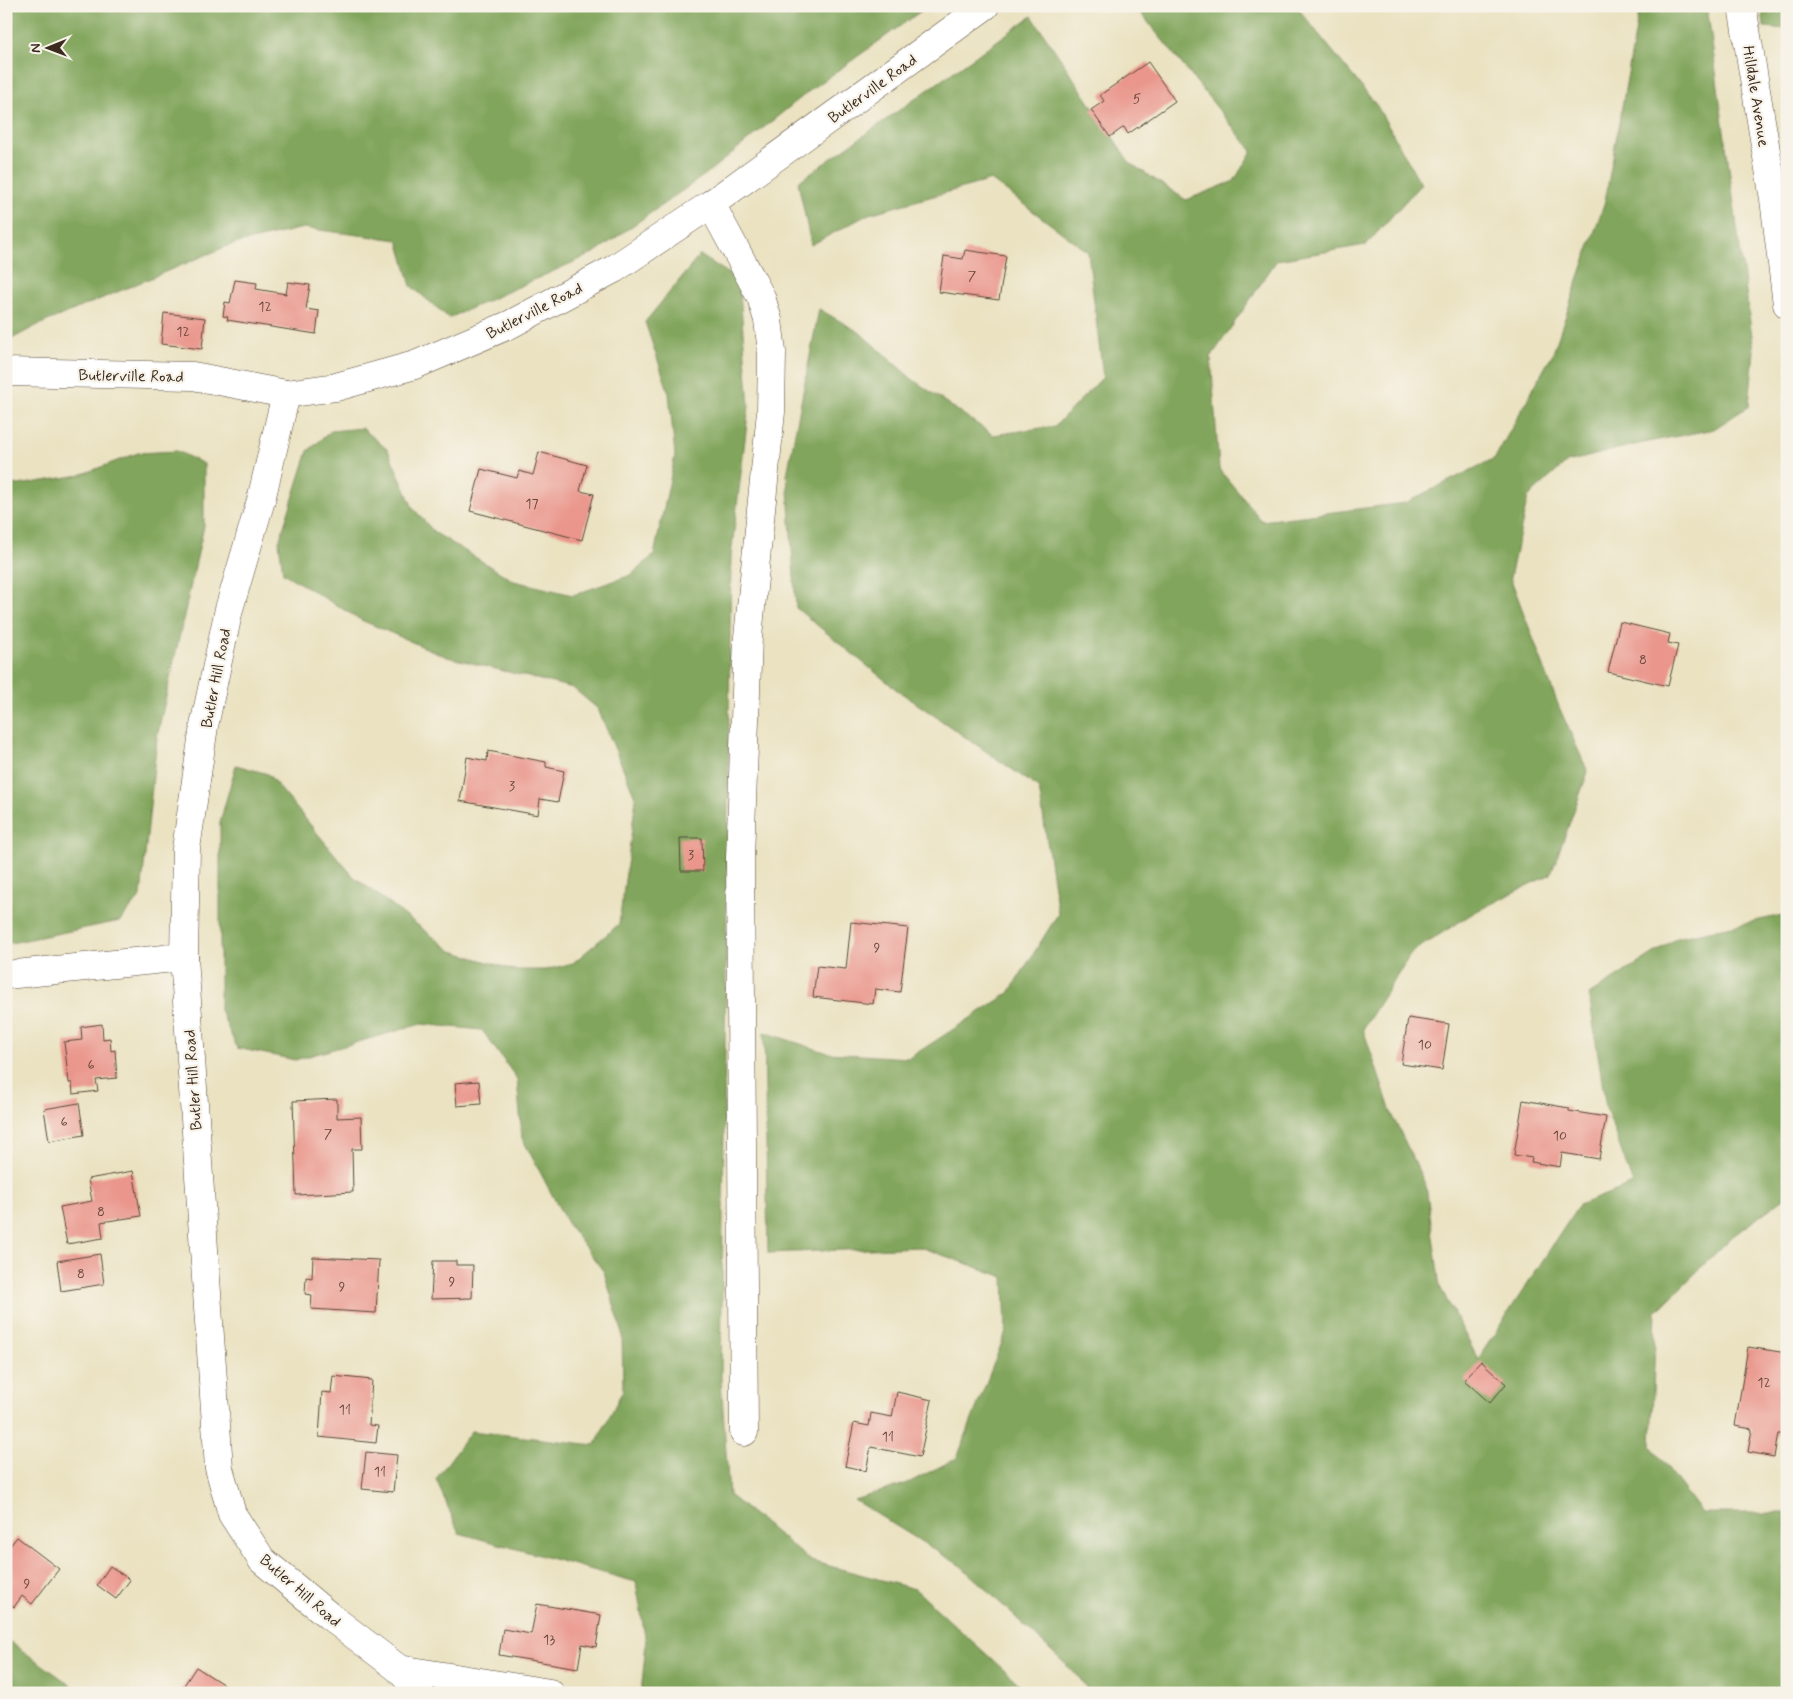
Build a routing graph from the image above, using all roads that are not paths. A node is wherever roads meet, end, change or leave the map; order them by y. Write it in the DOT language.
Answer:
graph roads {
  1 [pos="985,6"];
  2 [pos="1742,6"];
  3 [pos="711,204"];
  4 [pos="1787,304"];
  5 [pos="6,372"];
  6 [pos="286,394"];
  7 [pos="184,957"];
  8 [pos="6,976"];
  9 [pos="744,1432"];
  10 [pos="399,1669"];
  11 [pos="420,1693"];
  12 [pos="550,1693"];
  1 -- 3 [label="street, Butlerville Road"];
  2 -- 4 [label="street, Hilldale Avenue"];
  3 -- 6 [label="street, Butlerville Road"];
  3 -- 9 [label="street"];
  5 -- 6 [label="street, Butlerville Road"];
  6 -- 7 [label="street, Butler Hill Road"];
  7 -- 8 [label="street"];
  7 -- 10 [label="street, Butler Hill Road"];
  10 -- 11 [label="street, Butler Hill Road"];
  10 -- 12 [label="street"];
}
